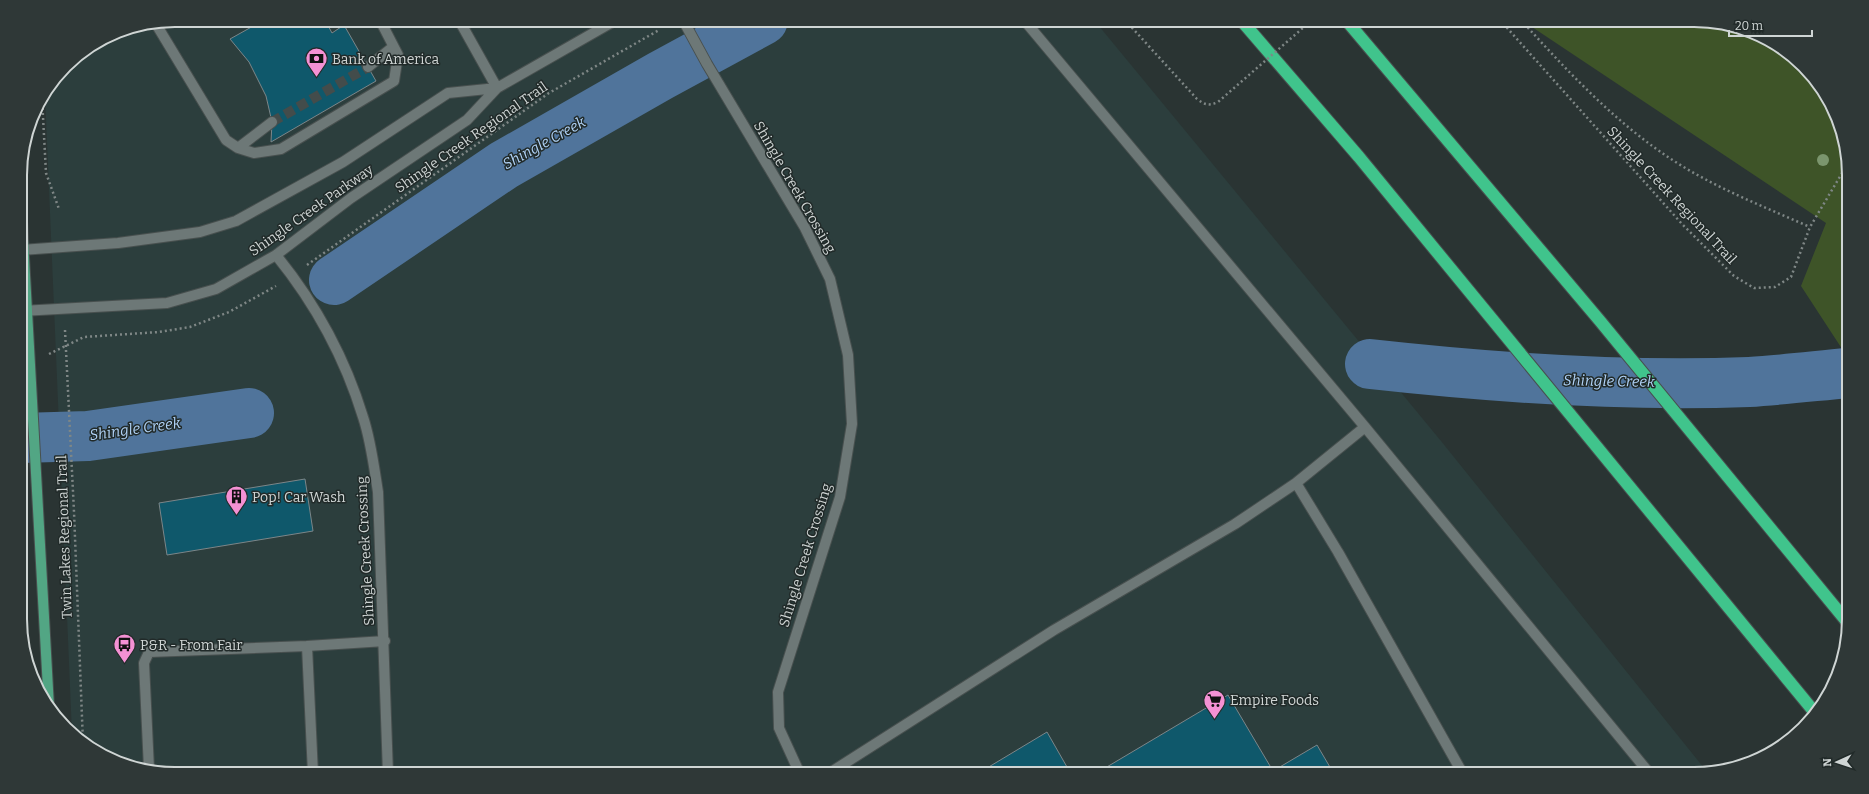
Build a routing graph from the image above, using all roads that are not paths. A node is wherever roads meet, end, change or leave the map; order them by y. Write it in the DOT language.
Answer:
graph roads {
  1 [pos="384,27"];
  2 [pos="463,27"];
  3 [pos="604,27"];
  4 [pos="687,27"];
  5 [pos="1030,27"];
  6 [pos="1246,27"];
  7 [pos="1352,27"];
  8 [pos="158,28"];
  9 [pos="394,46"];
  10 [pos="368,67"];
  11 [pos="497,88"];
  12 [pos="272,122"];
  13 [pos="238,148"];
  14 [pos="27,250"];
  15 [pos="276,255"];
  16 [pos="27,311"];
  17 [pos="27,345"];
  18 [pos="1365,427"];
  19 [pos="1296,483"];
  20 [pos="1842,616"];
  21 [pos="384,641"];
  22 [pos="307,646"];
  23 [pos="48,695"];
  24 [pos="1811,708"];
  25 [pos="149,765"];
  26 [pos="312,767"];
  27 [pos="388,767"];
  28 [pos="797,767"];
  29 [pos="839,767"];
  30 [pos="1459,767"];
  31 [pos="1644,767"];
  1 -- 9 [label="street"];
  2 -- 11 [label="street"];
  3 -- 11 [label="street"];
  4 -- 28 [label="street, Shingle Creek Crossing"];
  5 -- 18 [label="street"];
  6 -- 24 [label="highway"];
  7 -- 20 [label="highway"];
  8 -- 13 [label="street"];
  9 -- 10 [label="street"];
  9 -- 13 [label="street"];
  11 -- 14 [label="street"];
  11 -- 15 [label="street, Shingle Creek Parkway"];
  12 -- 13 [label="street"];
  15 -- 16 [label="street, Shingle Creek Parkway"];
  15 -- 21 [label="street, Shingle Creek Crossing"];
  17 -- 23 [label="main road"];
  18 -- 19 [label="street"];
  18 -- 31 [label="street"];
  19 -- 29 [label="street"];
  19 -- 30 [label="street"];
  21 -- 22 [label="street"];
  21 -- 27 [label="street, Shingle Creek Crossing"];
  22 -- 25 [label="street"];
  22 -- 26 [label="street"];
}
